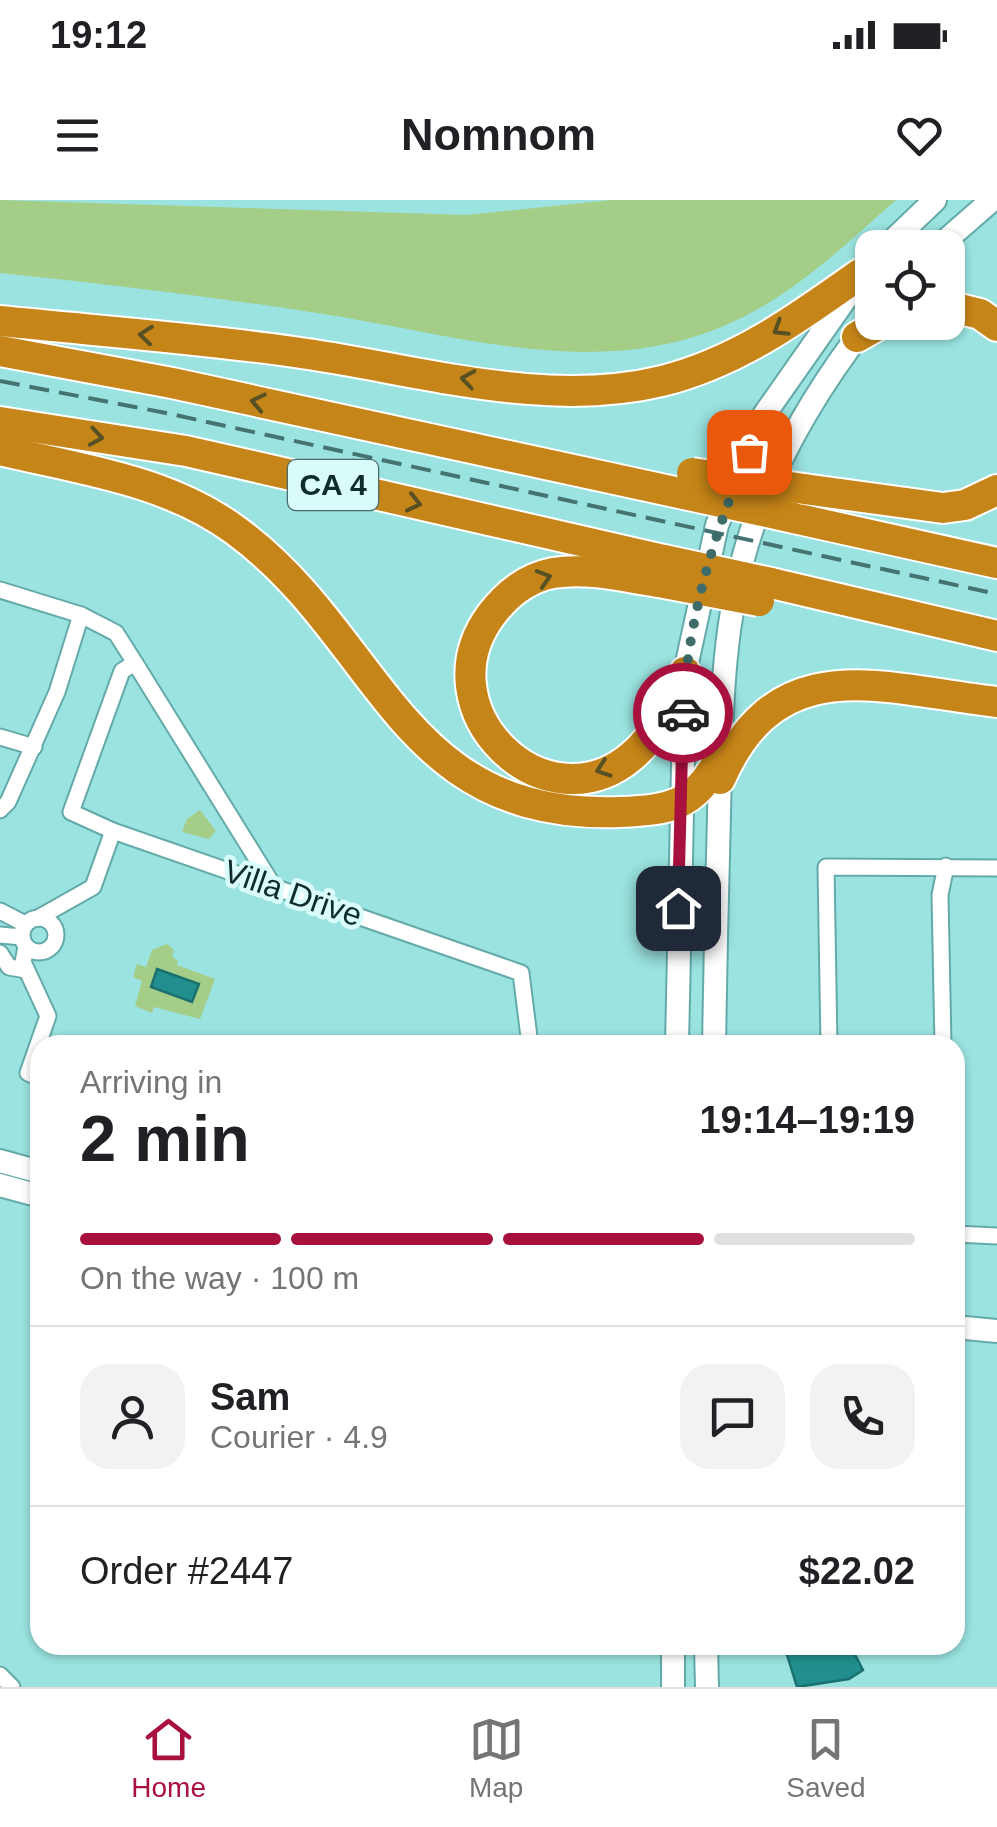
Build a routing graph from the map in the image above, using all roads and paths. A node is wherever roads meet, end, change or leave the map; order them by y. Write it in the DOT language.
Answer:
graph roads {
  1 [pos="935,200"];
  2 [pos="992,200"];
  3 [pos="904,230"];
  4 [pos="958,230"];
  5 [pos="855,275"];
  6 [pos="855,283"];
  7 [pos="965,310"];
  8 [pos="0,321"];
  9 [pos="997,326"];
  10 [pos="855,340"];
  11 [pos="0,351"];
  12 [pos="0,422"];
  13 [pos="0,450"];
  14 [pos="997,490"];
  15 [pos="799,504"];
  16 [pos="997,562"];
  17 [pos="662,571"];
  18 [pos="0,590"];
  19 [pos="81,615"];
  20 [pos="990,634"];
  21 [pos="135,663"];
  22 [pos="684,672"];
  23 [pos="997,702"];
  24 [pos="0,737"];
  25 [pos="34,747"];
  26 [pos="719,770"];
  27 [pos="679,804"];
  28 [pos="0,810"];
  29 [pos="113,831"];
  30 [pos="946,866"];
  31 [pos="997,868"];
  32 [pos="274,887"];
  33 [pos="0,912"];
  34 [pos="0,934"];
  35 [pos="30,936"];
  36 [pos="0,953"];
  37 [pos="26,970"];
  38 [pos="36,986"];
  39 [pos="41,1035"];
  40 [pos="529,1035"];
  41 [pos="677,1035"];
  42 [pos="714,1035"];
  43 [pos="829,1035"];
  44 [pos="943,1035"];
  45 [pos="0,1161"];
  46 [pos="30,1169"];
  47 [pos="0,1184"];
  48 [pos="30,1193"];
  49 [pos="965,1234"];
  50 [pos="997,1236"];
  51 [pos="965,1314"];
  52 [pos="997,1316"];
  53 [pos="965,1328"];
  54 [pos="997,1331"];
  55 [pos="965,1340"];
  56 [pos="997,1342"];
  57 [pos="673,1655"];
  58 [pos="706,1655"];
  59 [pos="0,1675"];
  60 [pos="12,1687"];
  61 [pos="673,1687"];
  62 [pos="707,1687"];
  1 -- 3 [label="main road"];
  2 -- 4 [label="main road"];
  5 -- 8 [label="highway, one-way"];
  6 -- 22 [label="main road"];
  7 -- 9 [label="highway"];
  10 -- 26 [label="main road"];
  15 -- 11 [label="highway, CA 4, one-way, bridge"];
  12 -- 17 [label="highway, CA 4, one-way"];
  13 -- 27 [label="highway"];
  14 -- 15 [label="highway"];
  15 -- 16 [label="highway, CA 4"];
  17 -- 20 [label="highway, CA 4, bridge"];
  22 -- 17 [label="highway, one-way"];
  18 -- 19 [label="street"];
  19 -- 21 [label="street"];
  19 -- 25 [label="street"];
  21 -- 29 [label="street, Villa Drive"];
  21 -- 32 [label="street"];
  22 -- 27 [label="main road"];
  23 -- 26 [label="highway"];
  24 -- 25 [label="street"];
  25 -- 28 [label="street"];
  26 -- 27 [label="highway"];
  26 -- 42 [label="main road"];
  27 -- 41 [label="main road"];
  29 -- 32 [label="street, Villa Drive"];
  29 -- 35 [label="street"];
  30 -- 31 [label="street"];
  30 -- 43 [label="street"];
  30 -- 44 [label="street"];
  32 -- 40 [label="street, Villa Drive"];
  33 -- 35 [label="street"];
  34 -- 35 [label="street"];
  35 -- 37 [label="street"];
  35 -- 38 [label="street"];
  36 -- 37 [label="street"];
  37 -- 38 [label="street"];
  38 -- 39 [label="street"];
  45 -- 46 [label="main road"];
  47 -- 48 [label="main road"];
  49 -- 50 [label="street"];
  51 -- 52 [label="main road"];
  53 -- 54 [label="main road"];
  55 -- 56 [label="main road"];
  57 -- 61 [label="main road"];
  58 -- 62 [label="main road"];
  59 -- 60 [label="street"];
}
